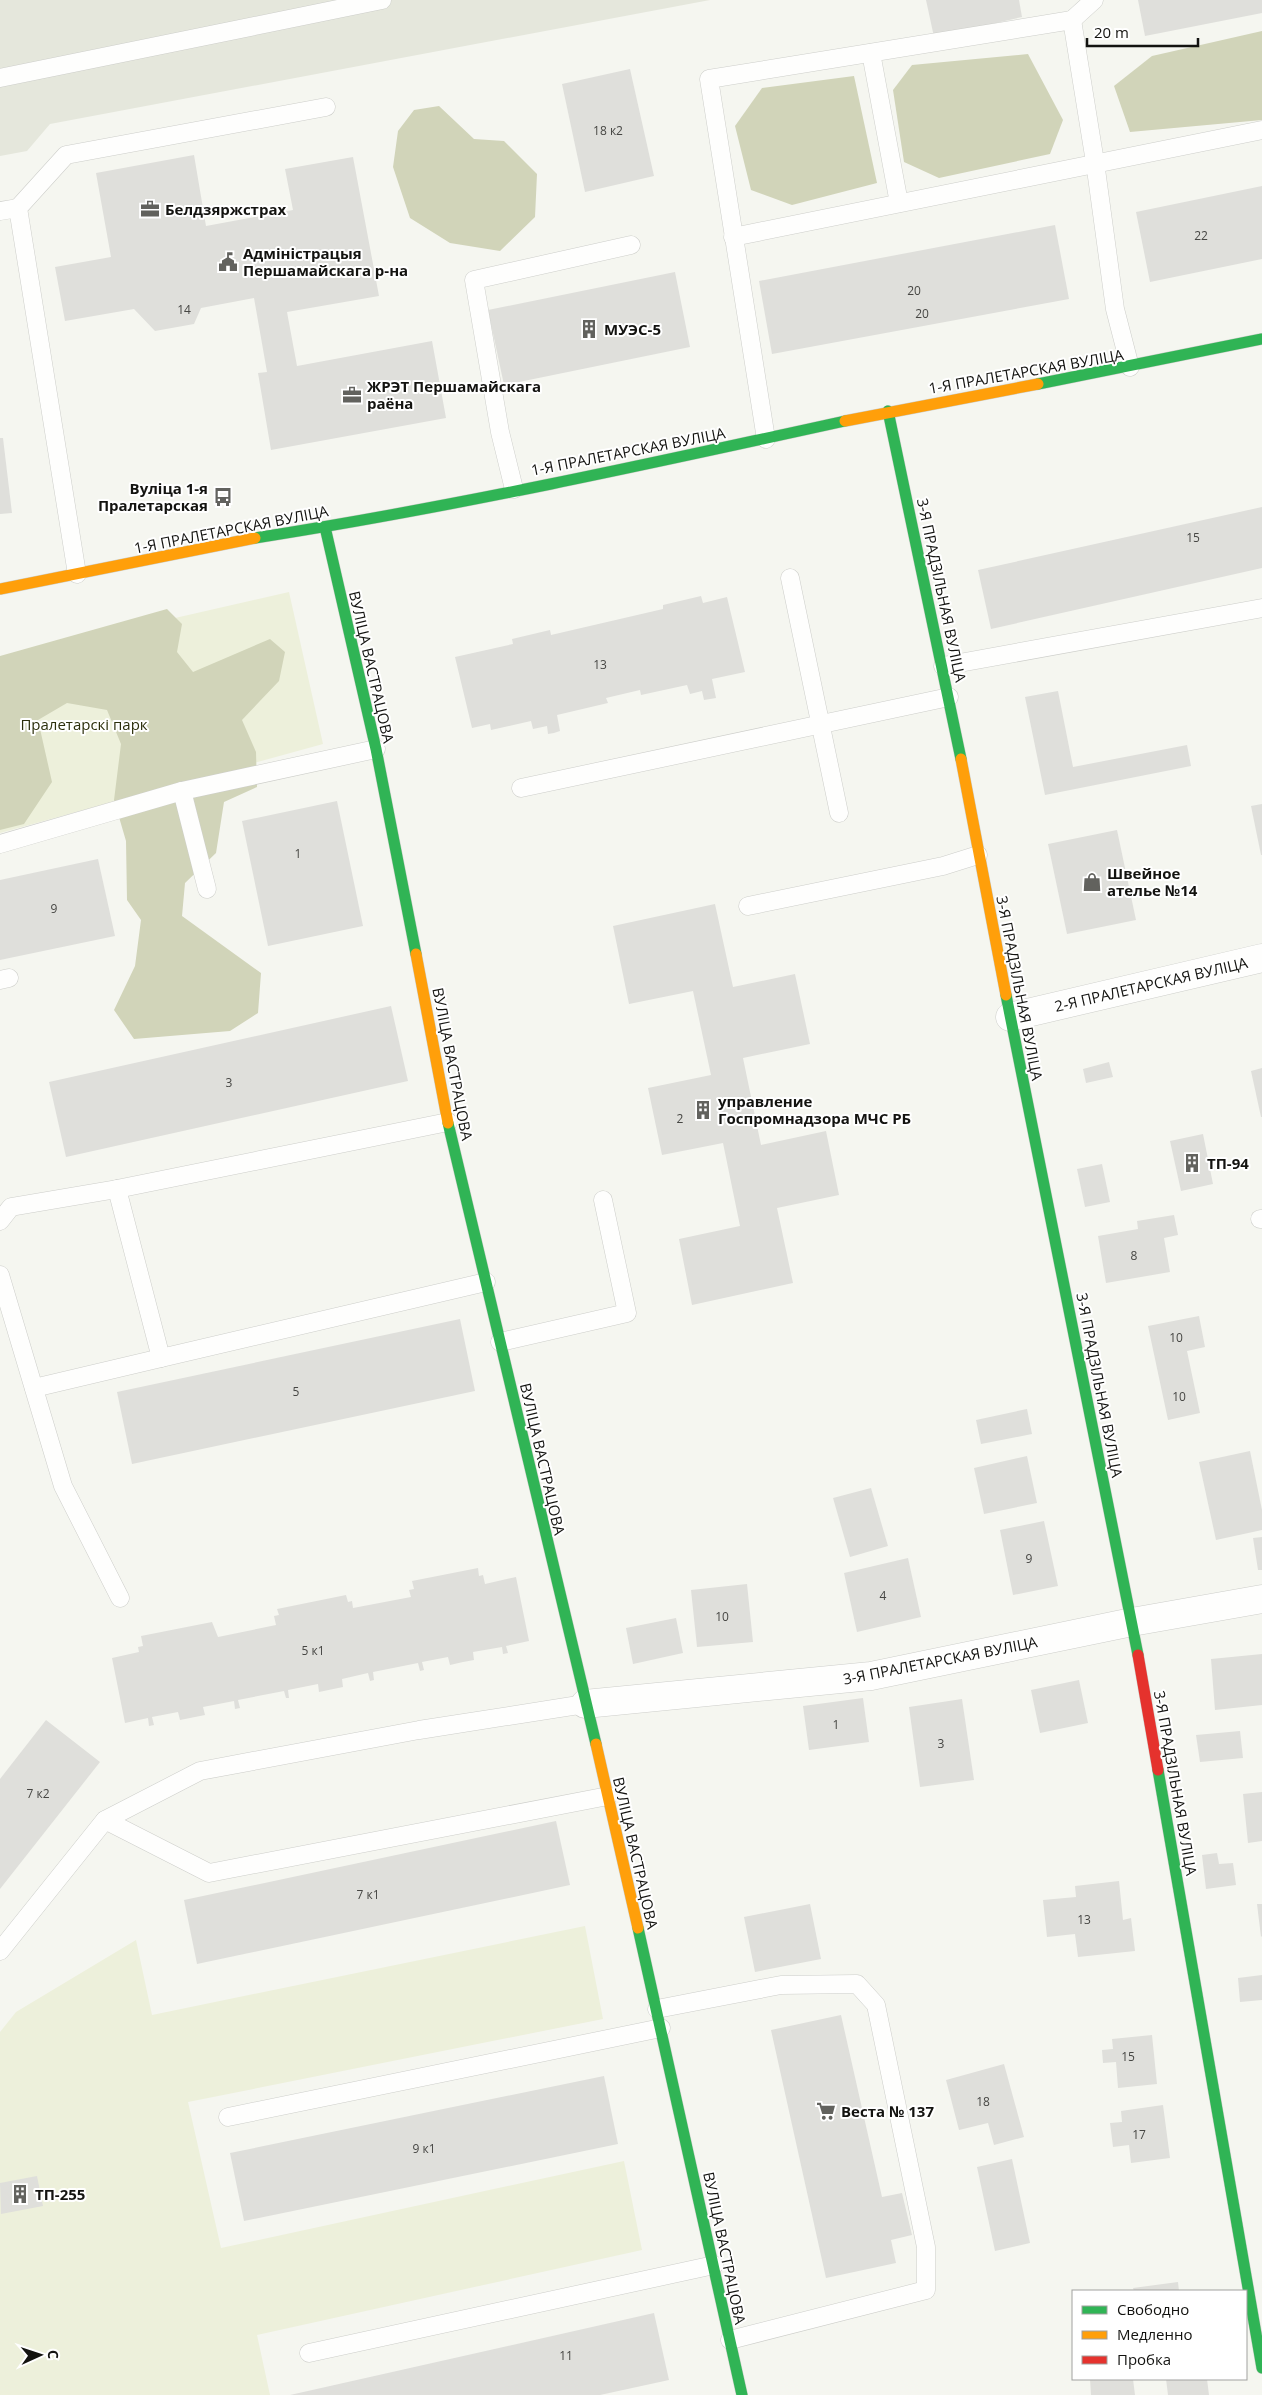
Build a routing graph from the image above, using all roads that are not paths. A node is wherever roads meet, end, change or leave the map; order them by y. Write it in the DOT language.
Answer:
graph roads {
  1 [pos="382,0"];
  2 [pos="1094,0"];
  3 [pos="1072,20"];
  4 [pos="871,53"];
  5 [pos="0,78"];
  6 [pos="326,107"];
  7 [pos="1262,130"];
  8 [pos="1096,162"];
  9 [pos="899,203"];
  10 [pos="18,208"];
  11 [pos="0,211"];
  12 [pos="733,237"];
  13 [pos="631,245"];
  14 [pos="1262,339"];
  15 [pos="1130,367"];
  16 [pos="888,411"];
  17 [pos="766,439"];
  18 [pos="514,489"];
  19 [pos="325,527"];
  20 [pos="76,574"];
  21 [pos="790,578"];
  22 [pos="0,589"];
  23 [pos="1262,608"];
  24 [pos="943,666"];
  25 [pos="949,697"];
  26 [pos="820,724"];
  27 [pos="376,749"];
  28 [pos="522,788"];
  29 [pos="182,791"];
  30 [pos="838,813"];
  31 [pos="0,844"];
  32 [pos="978,855"];
  33 [pos="207,889"];
  34 [pos="748,906"];
  35 [pos="1262,958"];
  36 [pos="1010,1017"];
  37 [pos="448,1122"];
  38 [pos="117,1189"];
  39 [pos="603,1200"];
  40 [pos="6,1205"];
  41 [pos="0,1221"];
  42 [pos="0,1275"];
  43 [pos="486,1282"];
  44 [pos="500,1342"];
  45 [pos="161,1358"];
  46 [pos="34,1388"];
  47 [pos="120,1598"];
  48 [pos="1262,1599"];
  49 [pos="1132,1622"];
  50 [pos="585,1704"];
  51 [pos="608,1796"];
  52 [pos="105,1820"];
  53 [pos="0,1951"];
  54 [pos="656,2009"];
  55 [pos="661,2028"];
  56 [pos="228,2117"];
  57 [pos="714,2265"];
  58 [pos="730,2340"];
  59 [pos="309,2353"];
  60 [pos="1262,2368"];
  61 [pos="742,2395"];
  1 -- 5 [label="lane"];
  2 -- 3 [label="lane"];
  3 -- 4 [label="lane"];
  3 -- 8 [label="lane"];
  4 -- 9 [label="lane"];
  4 -- 12 [label="lane"];
  6 -- 10 [label="lane"];
  7 -- 8 [label="lane"];
  8 -- 9 [label="lane"];
  8 -- 15 [label="lane"];
  9 -- 12 [label="lane"];
  10 -- 11 [label="lane"];
  10 -- 20 [label="lane"];
  12 -- 17 [label="lane"];
  13 -- 18 [label="lane"];
  14 -- 15 [label="street, 1-Я ПРАЛЕТАРСКАЯ ВУЛІЦА"];
  15 -- 16 [label="street, 1-Я ПРАЛЕТАРСКАЯ ВУЛІЦА"];
  16 -- 17 [label="street, 1-Я ПРАЛЕТАРСКАЯ ВУЛІЦА"];
  16 -- 24 [label="street, 3-Я ПРАДЗІЛЬНАЯ ВУЛІЦА"];
  17 -- 18 [label="street, 1-Я ПРАЛЕТАРСКАЯ ВУЛІЦА"];
  18 -- 19 [label="street, 1-Я ПРАЛЕТАРСКАЯ ВУЛІЦА"];
  19 -- 20 [label="street, 1-Я ПРАЛЕТАРСКАЯ ВУЛІЦА"];
  19 -- 27 [label="street, ВУЛІЦА ВАСТРАЦОВА"];
  20 -- 22 [label="street, 1-Я ПРАЛЕТАРСКАЯ ВУЛІЦА"];
  21 -- 26 [label="lane"];
  23 -- 24 [label="lane"];
  24 -- 25 [label="street, 3-Я ПРАДЗІЛЬНАЯ ВУЛІЦА"];
  25 -- 26 [label="lane"];
  25 -- 32 [label="street, 3-Я ПРАДЗІЛЬНАЯ ВУЛІЦА"];
  26 -- 28 [label="lane"];
  26 -- 30 [label="lane"];
  27 -- 29 [label="lane"];
  27 -- 37 [label="street, ВУЛІЦА ВАСТРАЦОВА"];
  29 -- 31 [label="lane"];
  29 -- 33 [label="lane"];
  32 -- 34 [label="lane"];
  32 -- 36 [label="street, 3-Я ПРАДЗІЛЬНАЯ ВУЛІЦА"];
  35 -- 36 [label="street, 2-Я ПРАЛЕТАРСКАЯ ВУЛІЦА"];
  36 -- 49 [label="street, 3-Я ПРАДЗІЛЬНАЯ ВУЛІЦА"];
  37 -- 38 [label="lane"];
  37 -- 43 [label="street, ВУЛІЦА ВАСТРАЦОВА"];
  38 -- 40 [label="lane"];
  38 -- 45 [label="lane"];
  39 -- 44 [label="lane"];
  40 -- 41 [label="lane"];
  42 -- 46 [label="lane"];
  43 -- 44 [label="street, ВУЛІЦА ВАСТРАЦОВА"];
  43 -- 45 [label="lane"];
  44 -- 50 [label="street, ВУЛІЦА ВАСТРАЦОВА"];
  45 -- 46 [label="lane"];
  46 -- 47 [label="lane"];
  48 -- 49 [label="street, 3-Я ПРАЛЕТАРСКАЯ ВУЛІЦА"];
  49 -- 50 [label="street, 3-Я ПРАЛЕТАРСКАЯ ВУЛІЦА"];
  49 -- 60 [label="street, 3-Я ПРАДЗІЛЬНАЯ ВУЛІЦА"];
  50 -- 51 [label="street, ВУЛІЦА ВАСТРАЦОВА"];
  50 -- 52 [label="lane"];
  51 -- 52 [label="lane"];
  51 -- 54 [label="street, ВУЛІЦА ВАСТРАЦОВА"];
  52 -- 53 [label="lane"];
  54 -- 55 [label="street, ВУЛІЦА ВАСТРАЦОВА"];
  54 -- 58 [label="lane"];
  55 -- 56 [label="lane"];
  55 -- 57 [label="street, ВУЛІЦА ВАСТРАЦОВА"];
  57 -- 58 [label="street, ВУЛІЦА ВАСТРАЦОВА"];
  57 -- 59 [label="lane"];
  58 -- 61 [label="street, ВУЛІЦА ВАСТРАЦОВА"];
}
